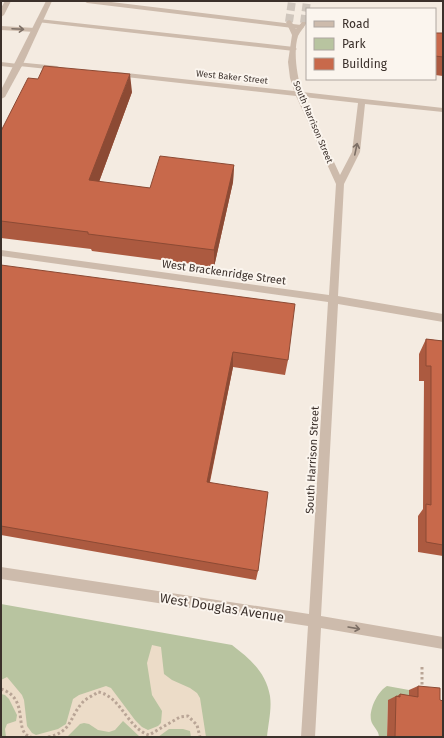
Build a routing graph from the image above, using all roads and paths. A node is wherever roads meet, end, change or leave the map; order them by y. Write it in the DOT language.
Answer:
graph roads {
  1 [pos="8,1"];
  2 [pos="49,1"];
  3 [pos="87,1"];
  4 [pos="1,15"];
  5 [pos="39,21"];
  6 [pos="290,24"];
  7 [pos="1,28"];
  8 [pos="35,30"];
  9 [pos="295,35"];
  10 [pos="294,49"];
  11 [pos="1,64"];
  12 [pos="19,65"];
  13 [pos="62,68"];
  14 [pos="108,74"];
  15 [pos="3,89"];
  16 [pos="299,94"];
  17 [pos="1,97"];
  18 [pos="362,101"];
  19 [pos="443,110"];
  20 [pos="340,184"];
  21 [pos="1,253"];
  22 [pos="333,300"];
  23 [pos="443,318"];
  24 [pos="1,573"];
  25 [pos="315,621"];
  26 [pos="443,643"];
  27 [pos="422,667"];
  28 [pos="1,689"];
  29 [pos="422,692"];
  30 [pos="30,737"];
  31 [pos="48,737"];
  32 [pos="200,737"];
  33 [pos="308,737"];
  1 -- 4 [label="street"];
  2 -- 5 [label="street"];
  3 -- 6 [label="street"];
  5 -- 8 [label="street"];
  5 -- 10 [label="street"];
  6 -- 9 [label="street, South Harrison Street"];
  6 -- 9 [label="street, South Harrison Street"];
  7 -- 8 [label="street, one-way"];
  8 -- 12 [label="street"];
  9 -- 10 [label="street, South Harrison Street"];
  10 -- 16 [label="street, South Harrison Street"];
  11 -- 12 [label="street"];
  12 -- 13 [label="street"];
  12 -- 15 [label="street"];
  14 -- 16 [label="street, West Baker Street"];
  15 -- 17 [label="street"];
  16 -- 18 [label="street, West Baker Street"];
  16 -- 20 [label="street, South Harrison Street"];
  18 -- 19 [label="street, West Baker Street"];
  20 -- 18 [label="street, South Harrison Street, one-way"];
  20 -- 22 [label="street, South Harrison Street"];
  21 -- 22 [label="street, West Brackenridge Street"];
  22 -- 23 [label="street, West Brackenridge Street"];
  22 -- 25 [label="street, South Harrison Street"];
  24 -- 25 [label="street, West Douglas Avenue"];
  25 -- 26 [label="street, West Douglas Avenue, one-way"];
  25 -- 33 [label="street, South Harrison Street"];
  27 -- 29 [label="path"];
  28 -- 30 [label="path"];
  31 -- 32 [label="path"];
}
